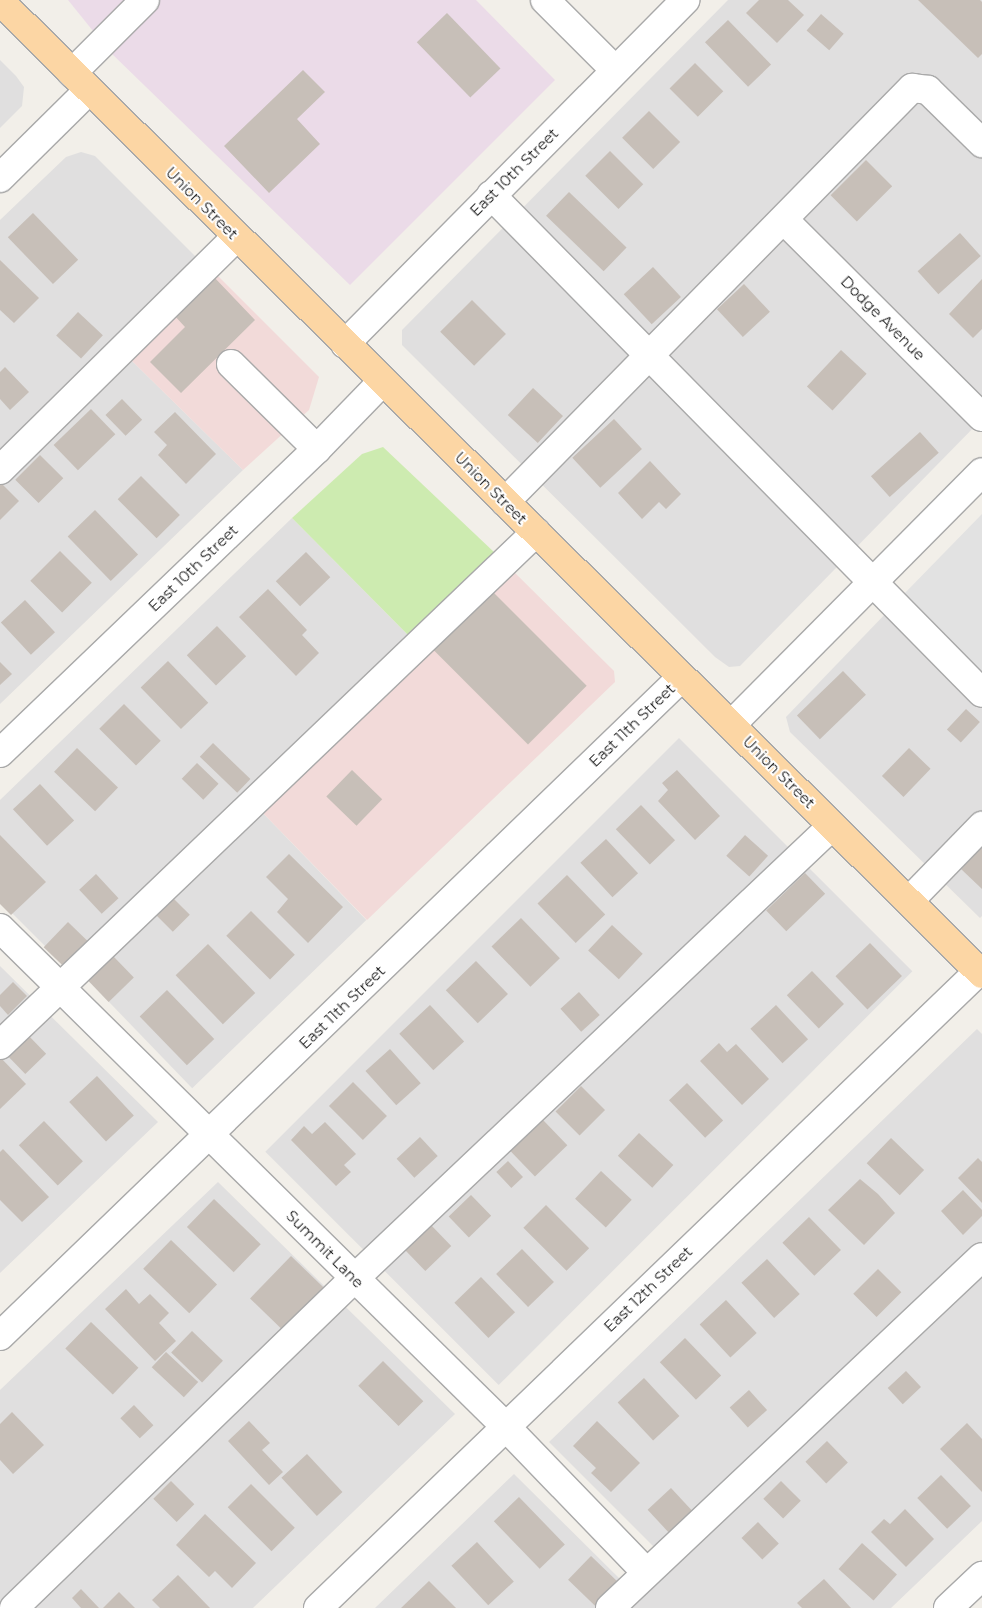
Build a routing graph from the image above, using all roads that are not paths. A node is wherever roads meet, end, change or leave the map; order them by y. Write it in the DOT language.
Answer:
graph roads {
  1 [pos="145,0"];
  2 [pos="545,0"];
  3 [pos="685,0"];
  4 [pos="0,1"];
  5 [pos="615,70"];
  6 [pos="81,81"];
  7 [pos="982,143"];
  8 [pos="0,178"];
  9 [pos="491,195"];
  10 [pos="784,220"];
  11 [pos="236,237"];
  12 [pos="345,344"];
  13 [pos="648,357"];
  14 [pos="231,364"];
  15 [pos="383,381"];
  16 [pos="982,417"];
  17 [pos="317,449"];
  18 [pos="0,470"];
  19 [pos="982,472"];
  20 [pos="505,502"];
  21 [pos="536,532"];
  22 [pos="873,581"];
  23 [pos="682,677"];
  24 [pos="982,693"];
  25 [pos="731,725"];
  26 [pos="0,753"];
  27 [pos="832,826"];
  28 [pos="982,826"];
  29 [pos="909,902"];
  30 [pos="0,928"];
  31 [pos="981,972"];
  32 [pos="60,987"];
  33 [pos="0,1045"];
  34 [pos="210,1134"];
  35 [pos="982,1257"];
  36 [pos="355,1278"];
  37 [pos="0,1336"];
  38 [pos="505,1426"];
  39 [pos="647,1574"];
  40 [pos="982,1576"];
  41 [pos="14,1608"];
  42 [pos="318,1608"];
  43 [pos="610,1608"];
  44 [pos="948,1608"];
  1 -- 6 [label="street"];
  2 -- 5 [label="street"];
  3 -- 5 [label="street, East 10th Street"];
  4 -- 6 [label="main road, Union Street"];
  5 -- 9 [label="street, East 10th Street"];
  6 -- 8 [label="street"];
  6 -- 11 [label="main road, Union Street"];
  7 -- 10 [label="street"];
  9 -- 12 [label="street, East 10th Street"];
  9 -- 13 [label="street"];
  10 -- 13 [label="street"];
  10 -- 16 [label="street, Dodge Avenue"];
  11 -- 12 [label="main road, Union Street"];
  11 -- 18 [label="street"];
  12 -- 15 [label="main road, Union Street"];
  13 -- 20 [label="street"];
  13 -- 22 [label="street"];
  14 -- 17 [label="street"];
  15 -- 17 [label="street, East 10th Street"];
  15 -- 20 [label="main road, Union Street"];
  17 -- 26 [label="street, East 10th Street"];
  19 -- 22 [label="street"];
  20 -- 21 [label="main road, Union Street"];
  21 -- 23 [label="main road, Union Street"];
  21 -- 32 [label="street"];
  22 -- 24 [label="street"];
  22 -- 25 [label="street"];
  23 -- 25 [label="main road, Union Street"];
  23 -- 34 [label="street, East 11th Street"];
  25 -- 27 [label="main road, Union Street"];
  27 -- 29 [label="main road, Union Street"];
  27 -- 36 [label="street"];
  28 -- 29 [label="street"];
  29 -- 31 [label="main road, Union Street"];
  30 -- 32 [label="street, Summit Lane"];
  31 -- 38 [label="street, East 12th Street"];
  32 -- 33 [label="street"];
  32 -- 34 [label="street, Summit Lane"];
  34 -- 36 [label="street, Summit Lane"];
  34 -- 37 [label="street, East 11th Street"];
  35 -- 39 [label="street"];
  36 -- 38 [label="street, Summit Lane"];
  36 -- 41 [label="street"];
  38 -- 39 [label="street, Summit Lane"];
  38 -- 42 [label="street, East 12th Street"];
  39 -- 43 [label="street"];
  40 -- 44 [label="street"];
}
